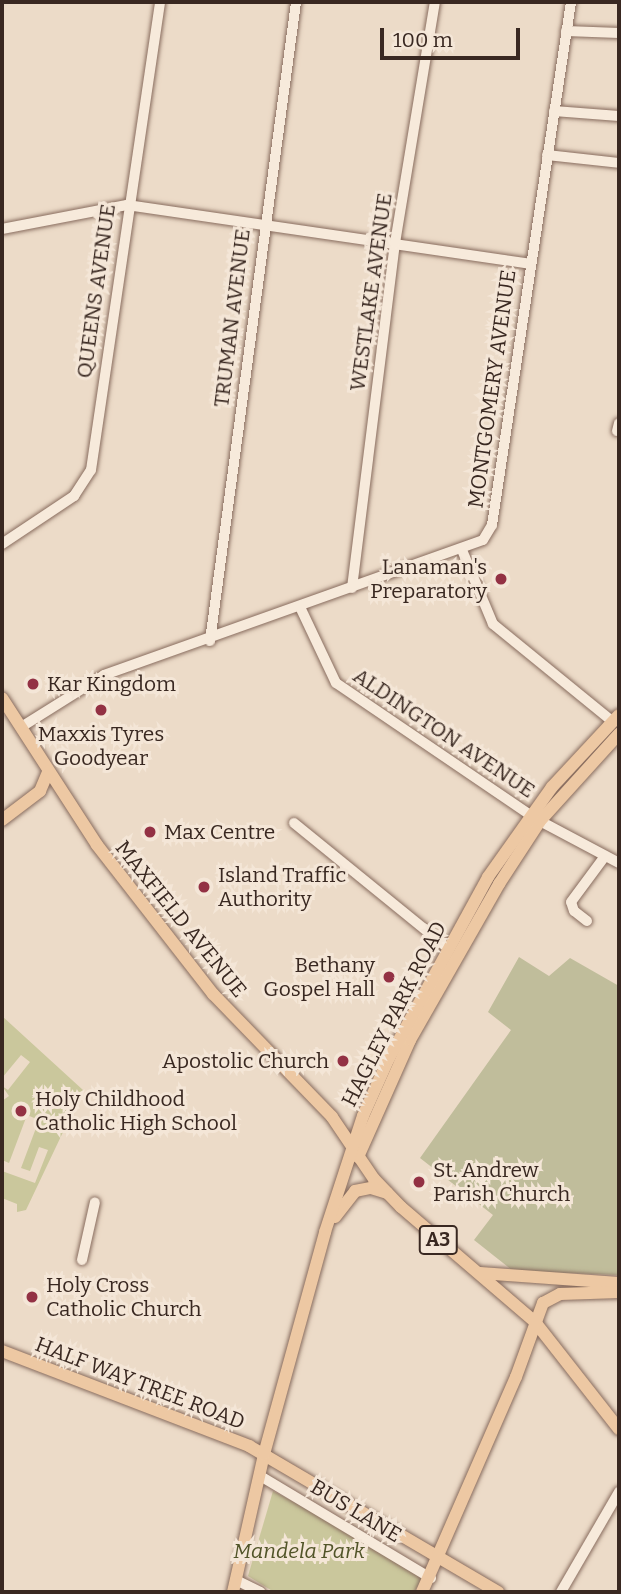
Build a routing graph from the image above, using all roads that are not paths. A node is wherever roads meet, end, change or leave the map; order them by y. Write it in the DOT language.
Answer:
graph roads {
  1 [pos="160,2"];
  2 [pos="296,2"];
  3 [pos="435,2"];
  4 [pos="571,2"];
  5 [pos="566,32"];
  6 [pos="619,33"];
  7 [pos="554,111"];
  8 [pos="619,116"];
  9 [pos="547,155"];
  10 [pos="619,163"];
  11 [pos="127,205"];
  12 [pos="264,224"];
  13 [pos="2,229"];
  14 [pos="395,243"];
  15 [pos="530,264"];
  16 [pos="2,544"];
  17 [pos="462,550"];
  18 [pos="352,588"];
  19 [pos="300,607"];
  20 [pos="210,640"];
  21 [pos="2,698"];
  22 [pos="616,718"];
  23 [pos="26,724"];
  24 [pos="619,734"];
  25 [pos="48,772"];
  26 [pos="535,818"];
  27 [pos="2,820"];
  28 [pos="294,823"];
  29 [pos="605,856"];
  30 [pos="619,863"];
  31 [pos="587,921"];
  32 [pos="448,948"];
  33 [pos="355,1152"];
  34 [pos="387,1193"];
  35 [pos="95,1202"];
  36 [pos="325,1232"];
  37 [pos="82,1260"];
  38 [pos="480,1273"];
  39 [pos="619,1283"];
  40 [pos="619,1292"];
  41 [pos="535,1322"];
  42 [pos="2,1351"];
  43 [pos="619,1429"];
  44 [pos="264,1454"];
  45 [pos="262,1477"];
  46 [pos="619,1492"];
  47 [pos="439,1560"];
  48 [pos="431,1578"];
  49 [pos="236,1587"];
  50 [pos="261,1592"];
  51 [pos="422,1592"];
  52 [pos="498,1592"];
  53 [pos="561,1592"];
  1 -- 11 [label="street, QUEENS AVENUE"];
  2 -- 12 [label="street, TRUMAN AVENUE"];
  3 -- 14 [label="street, WESTLAKE AVENUE"];
  4 -- 5 [label="street, MONTGOMERY AVENUE"];
  5 -- 6 [label="street"];
  5 -- 7 [label="street, MONTGOMERY AVENUE"];
  7 -- 8 [label="street"];
  7 -- 9 [label="street, MONTGOMERY AVENUE"];
  9 -- 10 [label="street"];
  9 -- 15 [label="street, MONTGOMERY AVENUE"];
  11 -- 12 [label="street"];
  11 -- 13 [label="street"];
  11 -- 16 [label="street, QUEENS AVENUE"];
  12 -- 14 [label="street"];
  12 -- 20 [label="street, TRUMAN AVENUE"];
  14 -- 15 [label="street"];
  14 -- 18 [label="street, WESTLAKE AVENUE"];
  15 -- 17 [label="street, MONTGOMERY AVENUE"];
  17 -- 18 [label="street, MONTGOMERY AVENUE"];
  17 -- 22 [label="street"];
  18 -- 19 [label="street, MONTGOMERY AVENUE"];
  19 -- 20 [label="street, MONTGOMERY AVENUE"];
  19 -- 26 [label="street, ALDINGTON AVENUE"];
  20 -- 23 [label="street, MONTGOMERY AVENUE"];
  21 -- 25 [label="main road, MAXFIELD AVENUE"];
  22 -- 26 [label="main road, HAGLEY PARK ROAD"];
  24 -- 26 [label="main road, HAGLEY PARK ROAD"];
  25 -- 27 [label="main road"];
  25 -- 33 [label="main road, MAXFIELD AVENUE"];
  26 -- 29 [label="street, ALDINGTON AVENUE"];
  26 -- 32 [label="main road, HAGLEY PARK ROAD"];
  26 -- 33 [label="main road, HAGLEY PARK ROAD"];
  28 -- 32 [label="street"];
  29 -- 30 [label="street, ALDINGTON AVENUE"];
  29 -- 31 [label="street"];
  32 -- 33 [label="main road, HAGLEY PARK ROAD"];
  33 -- 34 [label="main road, A3"];
  33 -- 36 [label="main road, HAGLEY PARK ROAD"];
  34 -- 36 [label="main road"];
  34 -- 38 [label="main road, A3"];
  35 -- 37 [label="street"];
  36 -- 44 [label="main road, HAGLEY PARK ROAD"];
  38 -- 39 [label="main road"];
  38 -- 41 [label="main road, A3"];
  40 -- 41 [label="main road"];
  41 -- 43 [label="main road, A3"];
  41 -- 47 [label="main road"];
  42 -- 44 [label="main road, HALF WAY TREE ROAD"];
  44 -- 45 [label="main road, HAGLEY PARK ROAD"];
  44 -- 47 [label="main road, HALF WAY TREE ROAD"];
  45 -- 48 [label="street, BUS LANE"];
  45 -- 49 [label="main road, HAGLEY PARK ROAD"];
  46 -- 53 [label="street"];
  47 -- 48 [label="main road"];
  47 -- 52 [label="main road, HALF WAY TREE ROAD"];
  48 -- 51 [label="main road"];
  49 -- 50 [label="street"];
}
